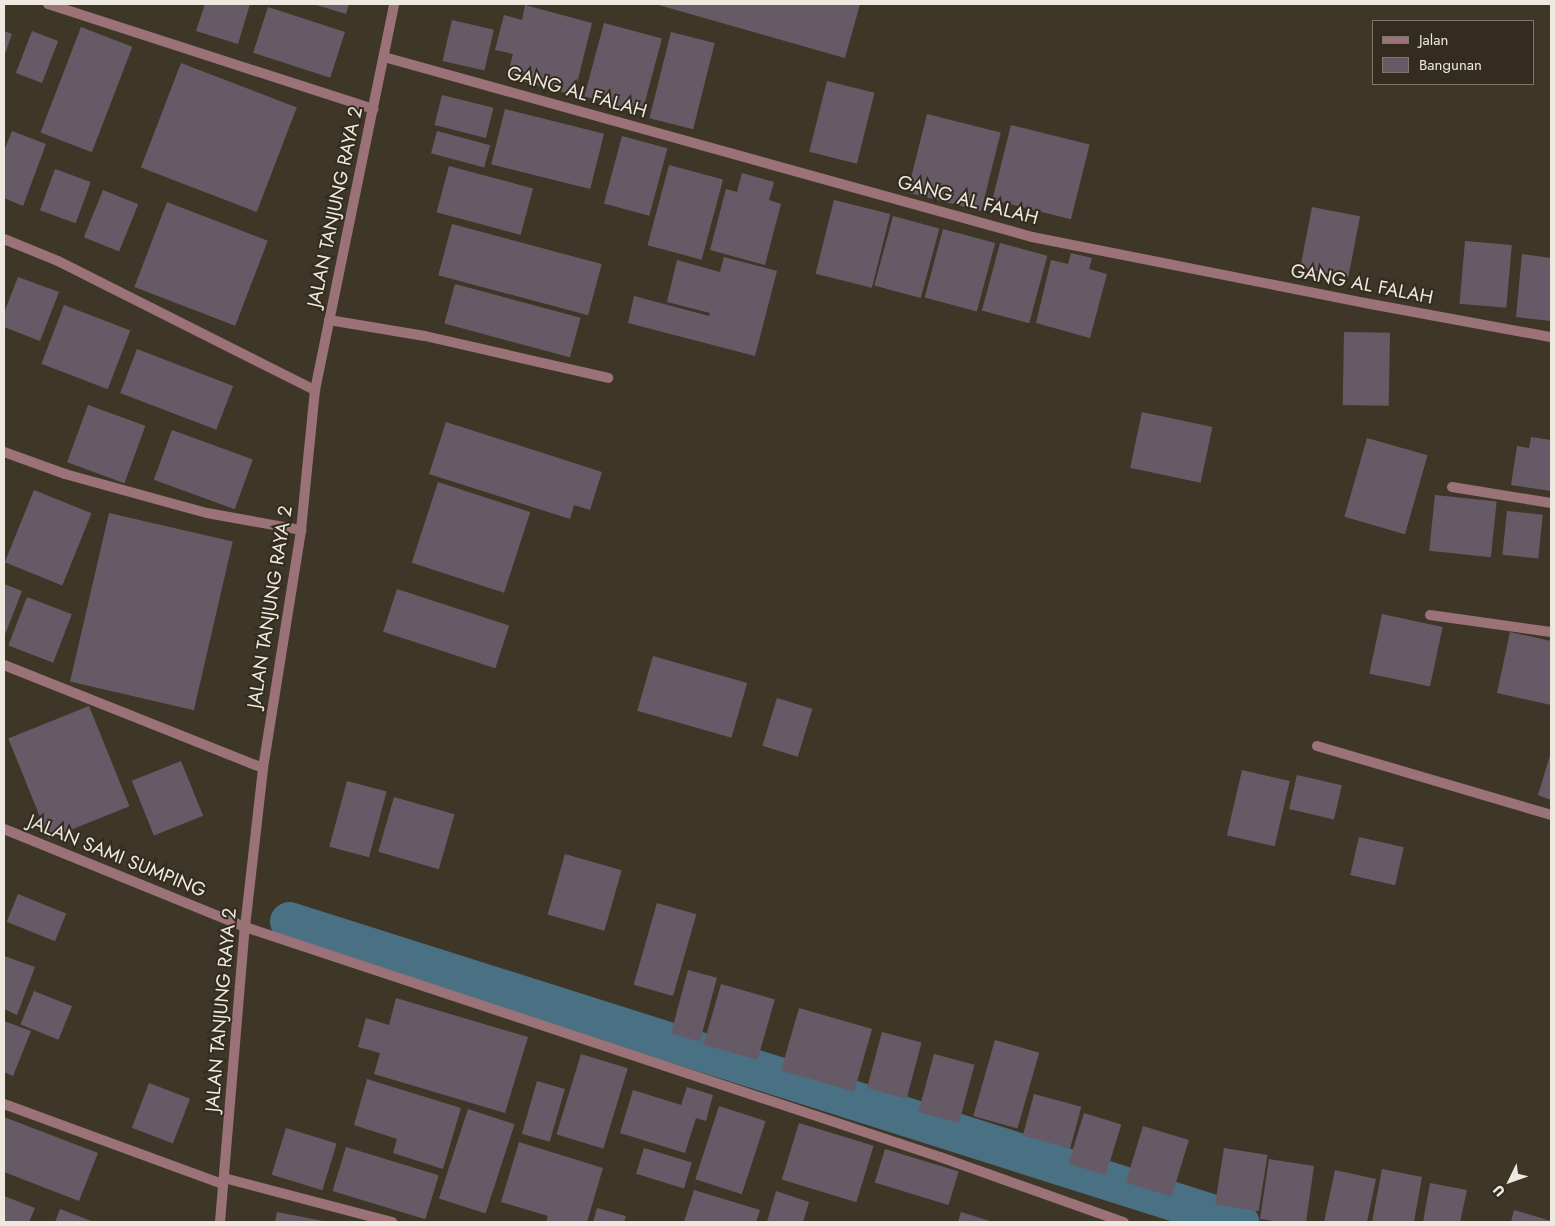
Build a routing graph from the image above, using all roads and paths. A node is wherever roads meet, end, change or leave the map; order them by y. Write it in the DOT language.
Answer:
graph roads {
  1 [pos="48,4"];
  2 [pos="394,4"];
  3 [pos="384,56"];
  4 [pos="374,108"];
  5 [pos="4,239"];
  6 [pos="329,320"];
  7 [pos="1551,337"];
  8 [pos="608,378"];
  9 [pos="315,390"];
  10 [pos="4,452"];
  11 [pos="1452,487"];
  12 [pos="1551,503"];
  13 [pos="301,530"];
  14 [pos="1430,615"];
  15 [pos="1551,632"];
  16 [pos="4,665"];
  17 [pos="1317,746"];
  18 [pos="263,768"];
  19 [pos="1551,815"];
  20 [pos="4,829"];
  21 [pos="245,927"];
  22 [pos="4,1104"];
  23 [pos="224,1181"];
  24 [pos="220,1222"];
  25 [pos="392,1222"];
  26 [pos="1124,1222"];
  1 -- 4 [label="street"];
  2 -- 3 [label="street, JALAN TANJUNG RAYA 2"];
  3 -- 4 [label="street, JALAN TANJUNG RAYA 2"];
  3 -- 7 [label="street, GANG AL FALAH"];
  4 -- 6 [label="street, JALAN TANJUNG RAYA 2"];
  5 -- 9 [label="street"];
  6 -- 8 [label="street"];
  6 -- 9 [label="street, JALAN TANJUNG RAYA 2"];
  9 -- 13 [label="street, JALAN TANJUNG RAYA 2"];
  10 -- 13 [label="street"];
  11 -- 12 [label="street"];
  13 -- 18 [label="street, JALAN TANJUNG RAYA 2"];
  14 -- 15 [label="street"];
  16 -- 18 [label="street"];
  17 -- 19 [label="street"];
  18 -- 21 [label="street, JALAN TANJUNG RAYA 2"];
  20 -- 21 [label="street, JALAN SAMI SUMPING"];
  21 -- 23 [label="street, JALAN TANJUNG RAYA 2"];
  21 -- 26 [label="street, JALAN SAMI SUMPING"];
  22 -- 23 [label="street"];
  23 -- 24 [label="street, JALAN TANJUNG RAYA 2"];
  23 -- 25 [label="street"];
}
